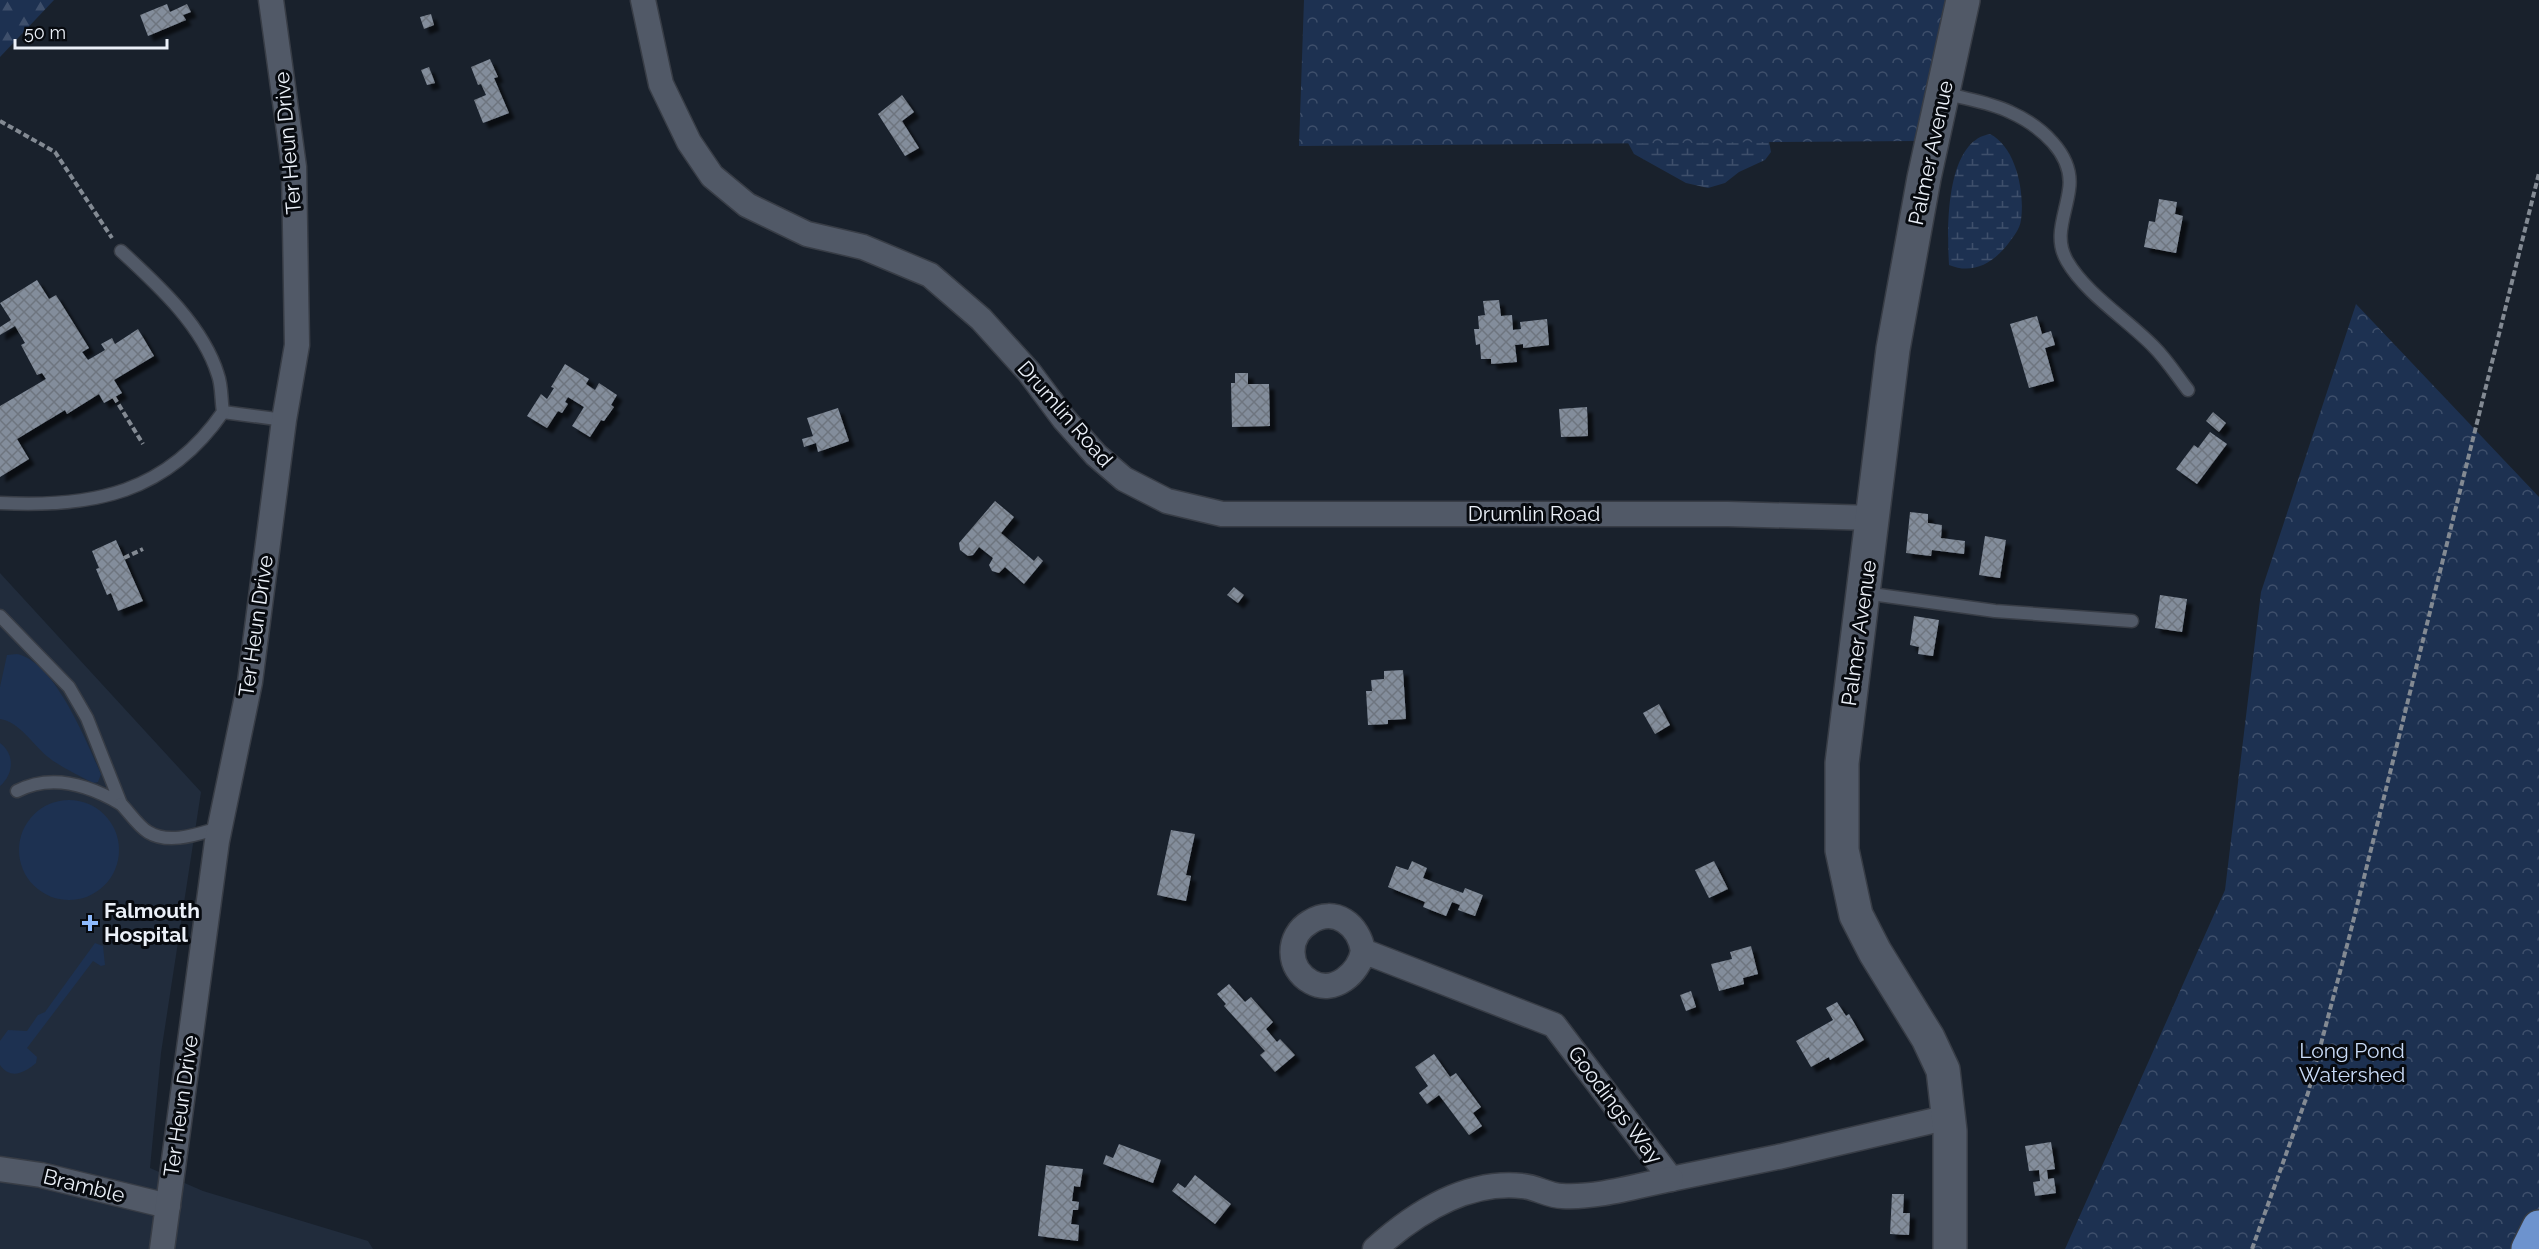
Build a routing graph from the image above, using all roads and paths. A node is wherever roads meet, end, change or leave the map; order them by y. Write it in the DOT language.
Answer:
graph roads {
  1 [pos="271,0"];
  2 [pos="643,0"];
  3 [pos="1963,0"];
  4 [pos="1943,93"];
  5 [pos="0,121"];
  6 [pos="2539,173"];
  7 [pos="121,251"];
  8 [pos="2188,390"];
  9 [pos="114,397"];
  10 [pos="223,412"];
  11 [pos="284,420"];
  12 [pos="143,444"];
  13 [pos="0,503"];
  14 [pos="1874,518"];
  15 [pos="143,549"];
  16 [pos="124,558"];
  17 [pos="1864,593"];
  18 [pos="0,616"];
  19 [pos="2132,621"];
  20 [pos="17,791"];
  21 [pos="121,804"];
  22 [pos="219,828"];
  23 [pos="1363,951"];
  24 [pos="1949,1118"];
  25 [pos="0,1169"];
  26 [pos="1671,1179"];
  27 [pos="168,1206"];
  28 [pos="2539,1227"];
  29 [pos="162,1249"];
  30 [pos="1375,1249"];
  31 [pos="1950,1249"];
  32 [pos="2252,1249"];
  33 [pos="2528,1249"];
  1 -- 11 [label="street, Ter Heun Drive"];
  2 -- 14 [label="street, Drumlin Road"];
  3 -- 4 [label="main road, Palmer Avenue"];
  4 -- 8 [label="lane"];
  4 -- 14 [label="main road, Palmer Avenue"];
  5 -- 7 [label="path"];
  6 -- 32 [label="path"];
  7 -- 10 [label="lane"];
  9 -- 12 [label="path"];
  10 -- 11 [label="lane"];
  10 -- 13 [label="lane"];
  11 -- 22 [label="street, Ter Heun Drive"];
  14 -- 17 [label="main road, Palmer Avenue"];
  15 -- 16 [label="path"];
  17 -- 19 [label="lane"];
  17 -- 24 [label="main road, Palmer Avenue"];
  18 -- 21 [label="lane"];
  20 -- 21 [label="lane"];
  21 -- 22 [label="lane"];
  22 -- 27 [label="street, Ter Heun Drive"];
  23 -- 26 [label="street, Goodings Way"];
  24 -- 26 [label="street, Goodings Way"];
  24 -- 31 [label="main road, Palmer Avenue"];
  25 -- 27 [label="street, Bramble"];
  26 -- 30 [label="street"];
  27 -- 29 [label="street, Ter Heun Drive"];
  28 -- 33 [label="highway"];
}
